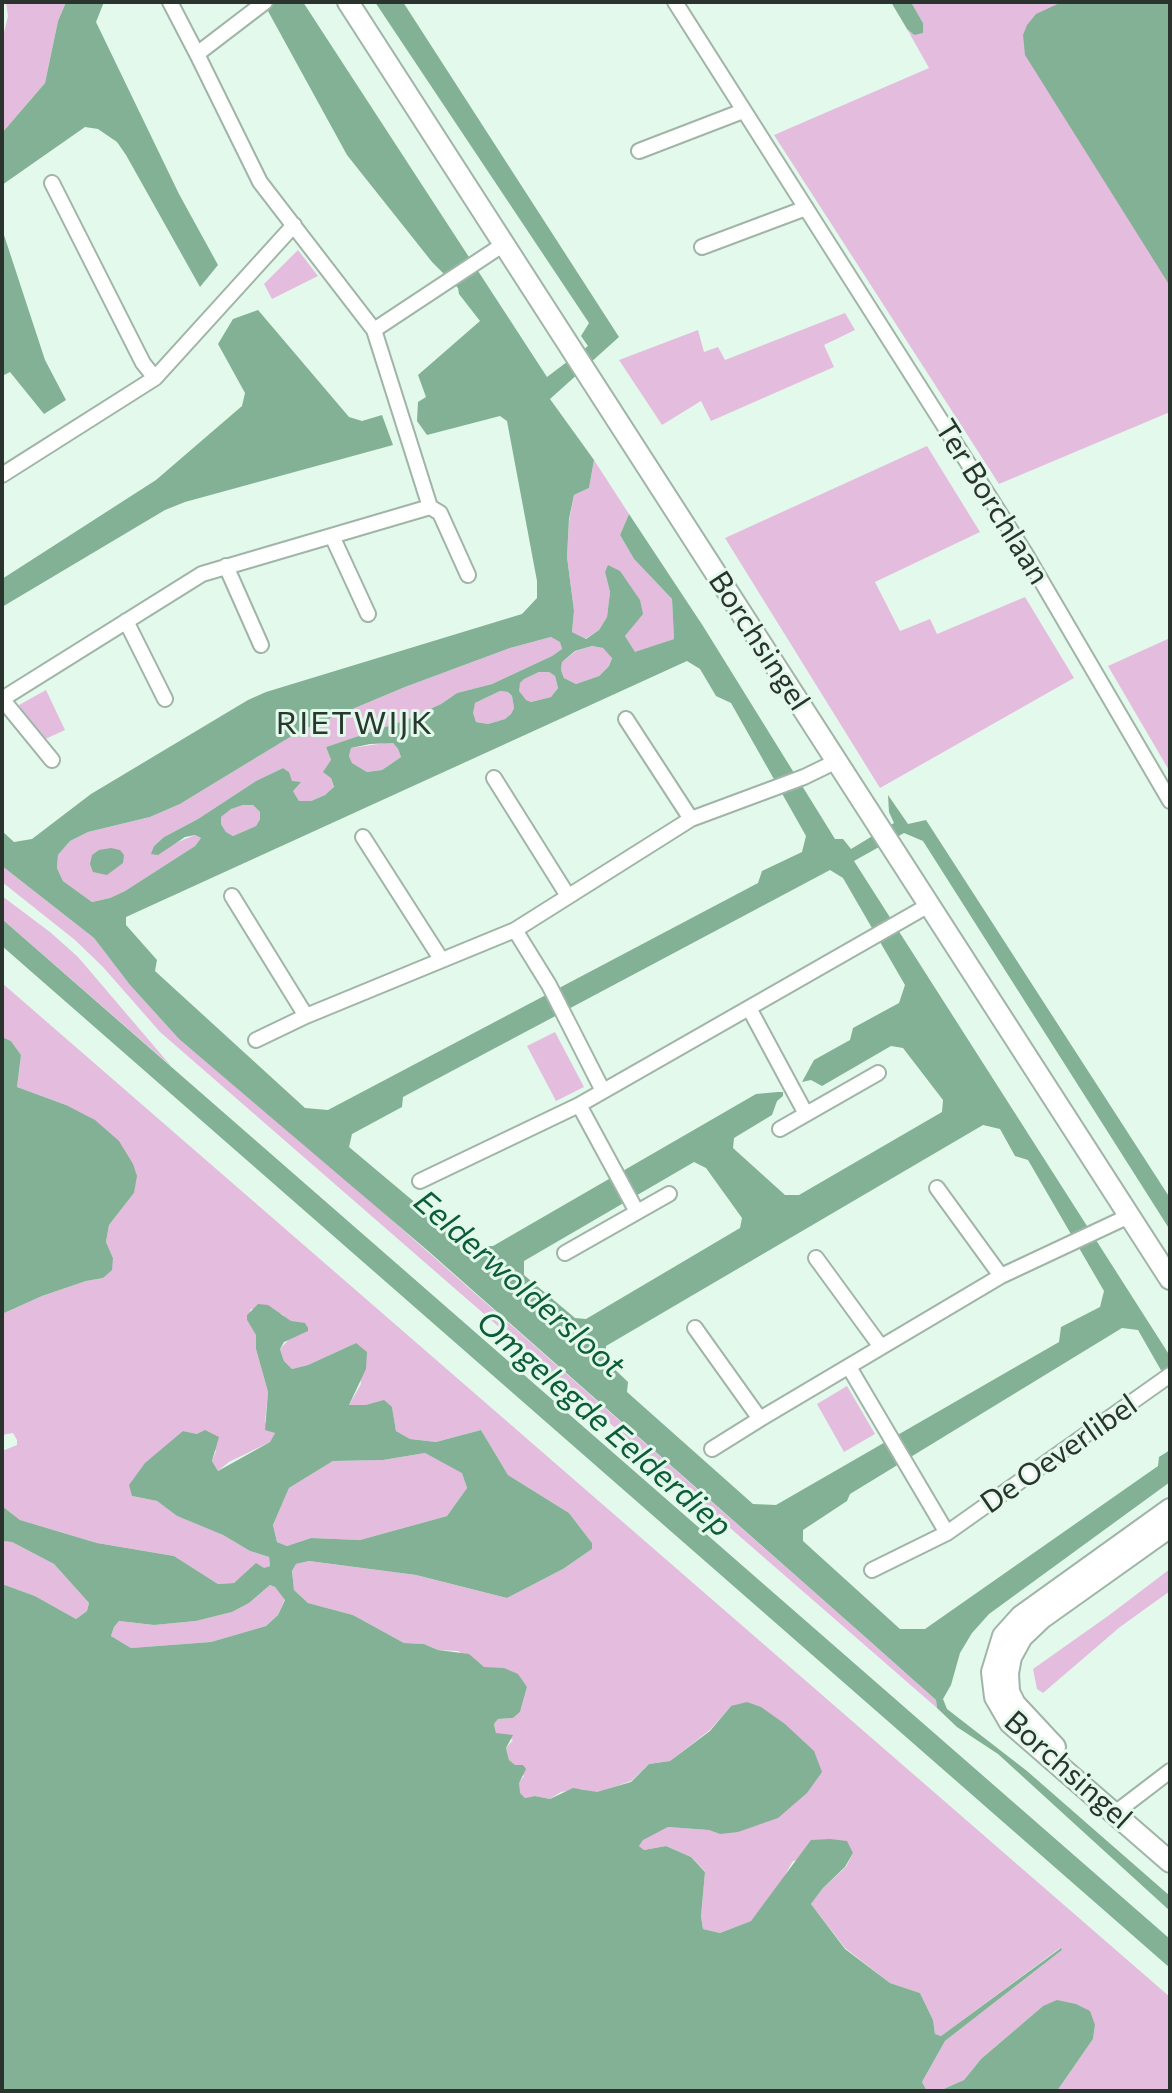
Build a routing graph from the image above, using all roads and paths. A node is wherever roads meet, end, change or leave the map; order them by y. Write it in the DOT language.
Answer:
graph roads {
  1 [pos="170,2"];
  2 [pos="348,2"];
  3 [pos="675,2"];
  4 [pos="263,3"];
  5 [pos="197,54"];
  6 [pos="743,111"];
  7 [pos="639,151"];
  8 [pos="52,183"];
  9 [pos="806,208"];
  10 [pos="294,225"];
  11 [pos="504,244"];
  12 [pos="702,247"];
  13 [pos="374,330"];
  14 [pos="155,378"];
  15 [pos="2,475"];
  16 [pos="430,507"];
  17 [pos="332,536"];
  18 [pos="226,566"];
  19 [pos="468,575"];
  20 [pos="368,614"];
  21 [pos="126,621"];
  22 [pos="261,645"];
  23 [pos="165,699"];
  24 [pos="626,719"];
  25 [pos="52,760"];
  26 [pos="837,761"];
  27 [pos="494,778"];
  28 [pos="1170,801"];
  29 [pos="691,819"];
  30 [pos="363,837"];
  31 [pos="232,896"];
  32 [pos="568,896"];
  33 [pos="929,905"];
  34 [pos="515,930"];
  35 [pos="441,959"];
  36 [pos="749,1008"];
  37 [pos="306,1016"];
  38 [pos="256,1040"];
  39 [pos="878,1073"];
  40 [pos="603,1091"];
  41 [pos="579,1105"];
  42 [pos="806,1114"];
  43 [pos="780,1129"];
  44 [pos="420,1181"];
  45 [pos="937,1188"];
  46 [pos="669,1194"];
  47 [pos="635,1207"];
  48 [pos="1129,1216"];
  49 [pos="565,1253"];
  50 [pos="816,1258"];
  51 [pos="1001,1276"];
  52 [pos="1170,1279"];
  53 [pos="695,1328"];
  54 [pos="881,1347"];
  55 [pos="849,1367"];
  56 [pos="1165,1379"];
  57 [pos="760,1419"];
  58 [pos="712,1449"];
  59 [pos="1170,1509"];
  60 [pos="1170,1527"];
  61 [pos="947,1533"];
  62 [pos="872,1570"];
  63 [pos="1170,1771"];
  64 [pos="1119,1809"];
  65 [pos="1170,1846"];
  66 [pos="1170,1862"];
  1 -- 5 [label="street"];
  2 -- 11 [label="main road, Borchsingel"];
  3 -- 6 [label="street, Ter Borchlaan"];
  4 -- 5 [label="street"];
  5 -- 10 [label="street"];
  6 -- 7 [label="street"];
  6 -- 9 [label="street, Ter Borchlaan"];
  8 -- 14 [label="street"];
  9 -- 12 [label="street"];
  9 -- 28 [label="street, Ter Borchlaan"];
  10 -- 13 [label="street"];
  10 -- 14 [label="street"];
  11 -- 13 [label="street"];
  11 -- 26 [label="main road, Borchsingel"];
  13 -- 16 [label="street"];
  14 -- 15 [label="street"];
  16 -- 17 [label="street"];
  16 -- 19 [label="street"];
  17 -- 18 [label="street"];
  17 -- 20 [label="street"];
  18 -- 21 [label="street"];
  18 -- 22 [label="street"];
  21 -- 23 [label="street"];
  21 -- 25 [label="street"];
  24 -- 29 [label="street"];
  26 -- 29 [label="street"];
  26 -- 33 [label="main road, Borchsingel"];
  27 -- 32 [label="street"];
  29 -- 32 [label="street"];
  30 -- 35 [label="street"];
  31 -- 37 [label="street"];
  32 -- 34 [label="street"];
  33 -- 36 [label="street"];
  33 -- 48 [label="main road, Borchsingel"];
  34 -- 35 [label="street"];
  34 -- 40 [label="street"];
  35 -- 37 [label="street"];
  36 -- 40 [label="street"];
  36 -- 42 [label="street"];
  37 -- 38 [label="street"];
  39 -- 42 [label="street"];
  40 -- 41 [label="street"];
  41 -- 44 [label="street"];
  41 -- 47 [label="street"];
  42 -- 43 [label="street"];
  45 -- 51 [label="street"];
  46 -- 47 [label="street"];
  47 -- 49 [label="street"];
  48 -- 51 [label="street"];
  48 -- 52 [label="main road, Borchsingel"];
  50 -- 54 [label="street"];
  51 -- 54 [label="street"];
  53 -- 57 [label="street"];
  54 -- 55 [label="street"];
  55 -- 57 [label="street"];
  55 -- 61 [label="street, De Oeverlibel"];
  56 -- 61 [label="street, De Oeverlibel"];
  57 -- 58 [label="street"];
  59 -- 64 [label="main road, Borchsingel"];
  60 -- 64 [label="main road, Borchsingel"];
  61 -- 62 [label="street, De Oeverlibel"];
  63 -- 64 [label="street"];
  64 -- 65 [label="main road, Borchsingel"];
  64 -- 66 [label="main road, Borchsingel"];
}
